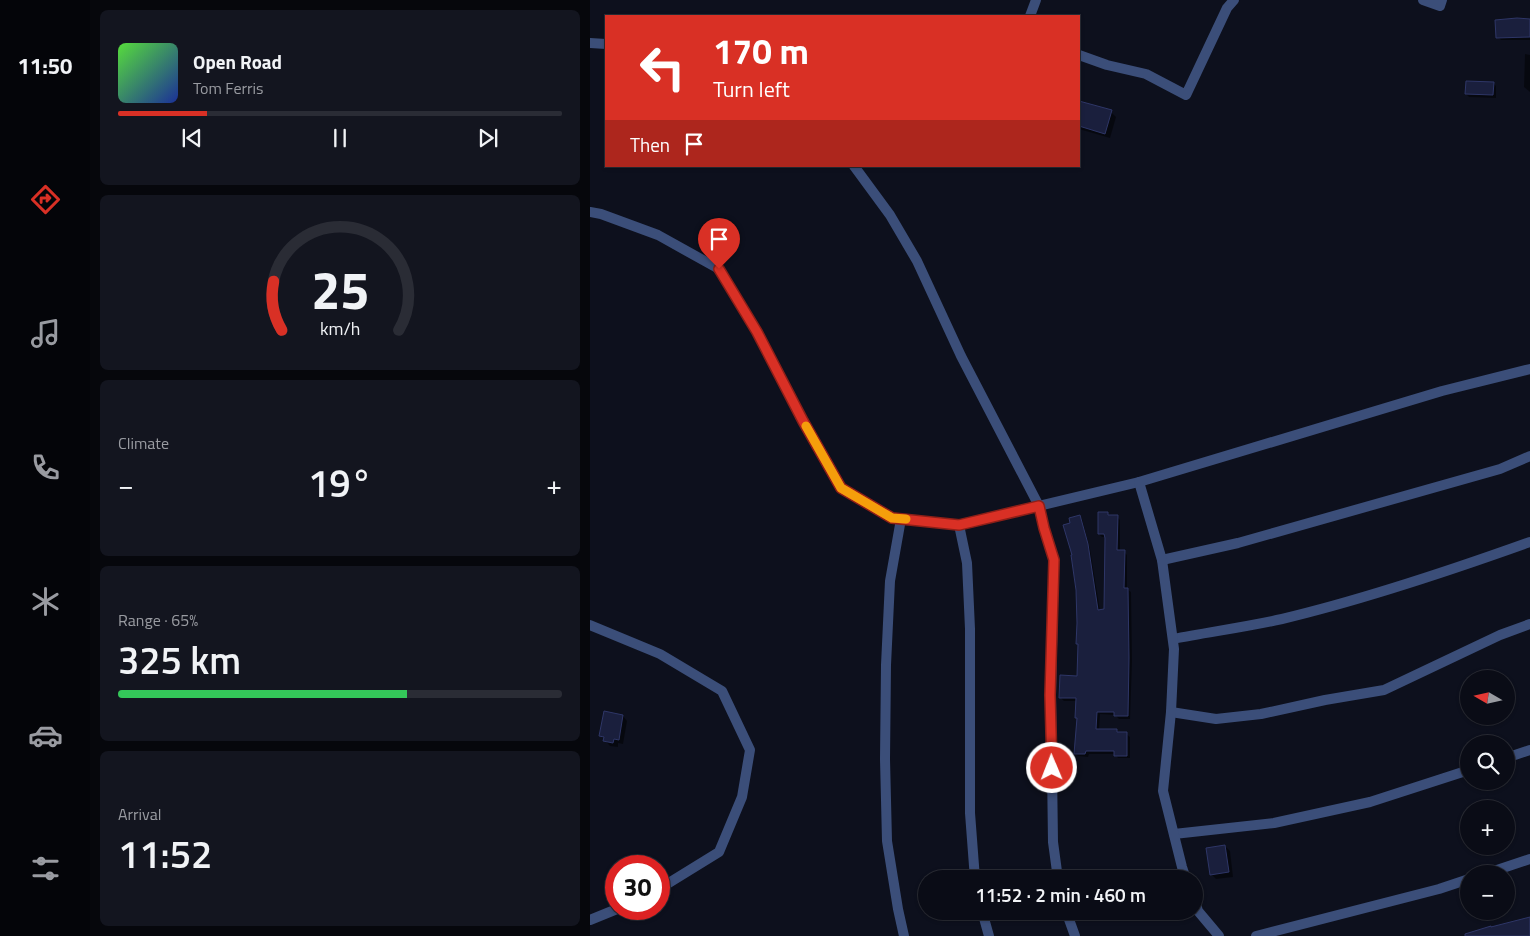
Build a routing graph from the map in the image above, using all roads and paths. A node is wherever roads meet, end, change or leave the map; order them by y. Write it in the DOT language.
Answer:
graph roads {
  1 [pos="1036,0"];
  2 [pos="1234,0"];
  3 [pos="1423,0"];
  4 [pos="1442,0"];
  5 [pos="1030,15"];
  6 [pos="590,43"];
  7 [pos="605,44"];
  8 [pos="1080,55"];
  9 [pos="855,167"];
  10 [pos="590,212"];
  11 [pos="1530,369"];
  12 [pos="1530,456"];
  13 [pos="1139,482"];
  14 [pos="1039,506"];
  15 [pos="902,519"];
  16 [pos="959,525"];
  17 [pos="1530,542"];
  18 [pos="1162,560"];
  19 [pos="1530,624"];
  20 [pos="590,625"];
  21 [pos="1173,639"];
  22 [pos="1171,712"];
  23 [pos="1530,750"];
  24 [pos="1515,755"];
  25 [pos="1460,773"];
  26 [pos="1174,834"];
  27 [pos="1530,859"];
  28 [pos="1512,865"];
  29 [pos="974,870"];
  30 [pos="1057,870"];
  31 [pos="1184,870"];
  32 [pos="670,882"];
  33 [pos="1460,882"];
  34 [pos="605,914"];
  35 [pos="1203,917"];
  36 [pos="590,920"];
  37 [pos="985,920"];
  38 [pos="1069,920"];
  39 [pos="904,936"];
  40 [pos="989,936"];
  41 [pos="1075,936"];
  42 [pos="1219,936"];
  43 [pos="1256,936"];
  1 -- 5 [label="street"];
  2 -- 8 [label="street"];
  3 -- 4 [label="street"];
  6 -- 7 [label="street"];
  9 -- 14 [label="street"];
  10 -- 15 [label="street"];
  11 -- 13 [label="street"];
  12 -- 18 [label="street"];
  13 -- 14 [label="street"];
  13 -- 18 [label="street"];
  14 -- 16 [label="street"];
  14 -- 30 [label="street"];
  15 -- 16 [label="street"];
  15 -- 39 [label="street"];
  16 -- 29 [label="street"];
  17 -- 21 [label="street"];
  18 -- 21 [label="street"];
  19 -- 22 [label="street"];
  20 -- 32 [label="street"];
  21 -- 22 [label="street"];
  22 -- 26 [label="street"];
  23 -- 24 [label="street"];
  25 -- 26 [label="street"];
  26 -- 31 [label="street"];
  27 -- 28 [label="street"];
  33 -- 43 [label="street"];
  34 -- 36 [label="street"];
  35 -- 42 [label="street"];
  37 -- 40 [label="street"];
  38 -- 41 [label="street"];
}
